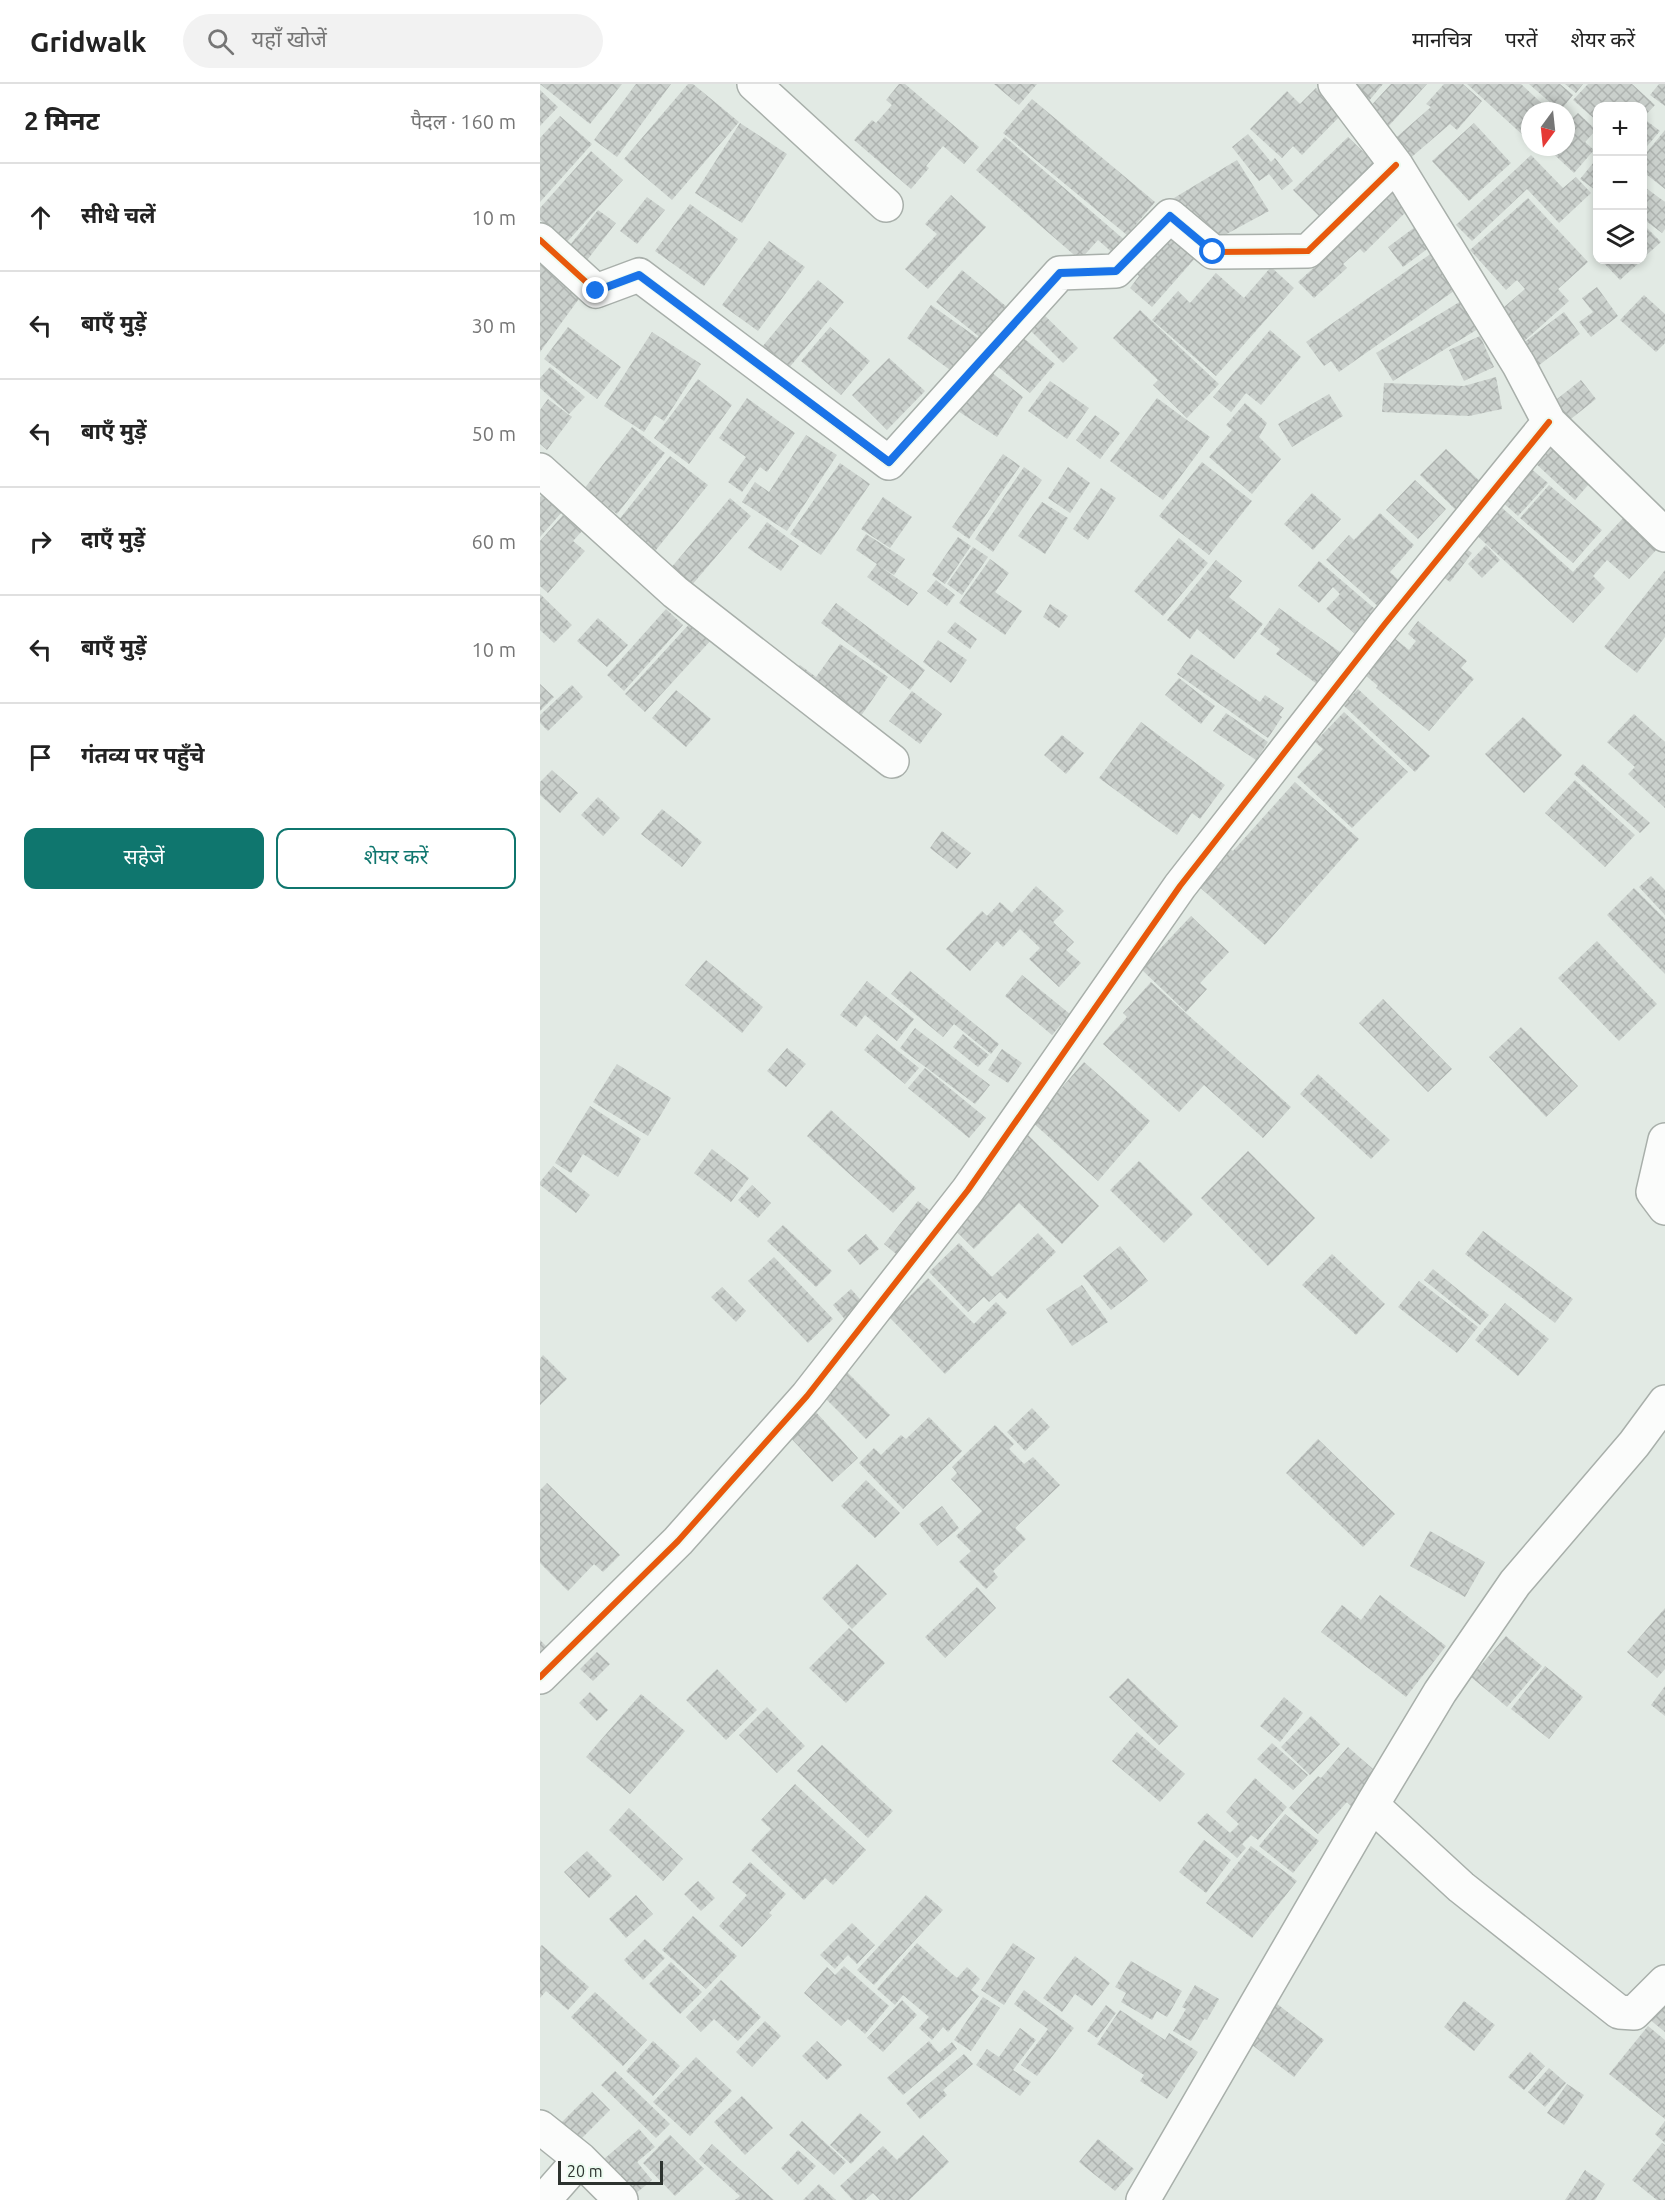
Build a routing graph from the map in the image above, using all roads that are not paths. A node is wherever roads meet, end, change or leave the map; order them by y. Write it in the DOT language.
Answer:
graph roads {
  1 [pos="754,84"];
  2 [pos="1335,84"];
  3 [pos="1396,165"];
  4 [pos="886,205"];
  5 [pos="540,240"];
  6 [pos="1549,422"];
  7 [pos="540,470"];
  8 [pos="1665,535"];
  9 [pos="892,761"];
  10 [pos="1665,1140"];
  11 [pos="1665,1208"];
  12 [pos="1665,1402"];
  13 [pos="540,1677"];
  14 [pos="1371,1805"];
  15 [pos="1665,1982"];
  16 [pos="540,2127"];
  17 [pos="580,2160"];
  18 [pos="544,2200"];
  19 [pos="621,2200"];
  20 [pos="1143,2200"];
  1 -- 4 [label="street"];
  2 -- 3 [label="street"];
  3 -- 5 [label="street"];
  3 -- 6 [label="street"];
  6 -- 8 [label="street"];
  6 -- 13 [label="street"];
  7 -- 9 [label="street"];
  10 -- 11 [label="street"];
  12 -- 14 [label="street"];
  14 -- 15 [label="street"];
  14 -- 20 [label="street"];
  16 -- 17 [label="street"];
  17 -- 18 [label="street"];
  17 -- 19 [label="street"];
}
